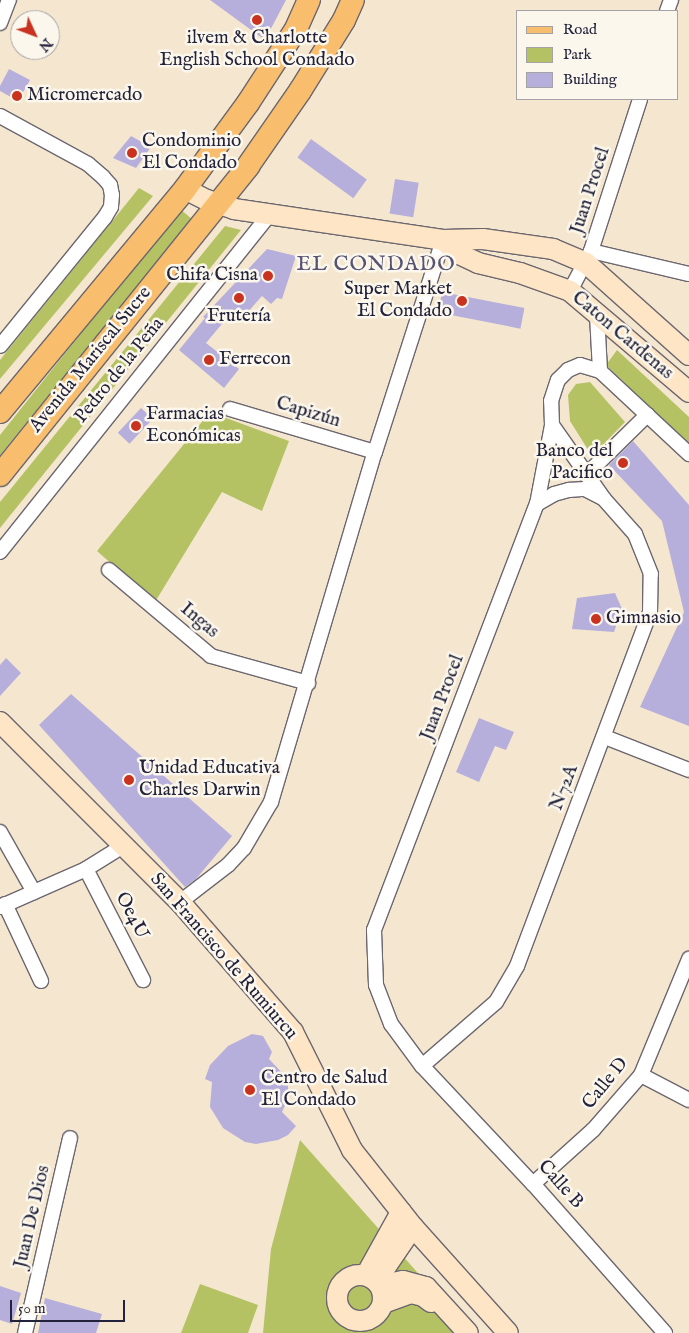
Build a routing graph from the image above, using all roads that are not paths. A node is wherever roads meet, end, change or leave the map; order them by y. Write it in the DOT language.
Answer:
graph roads {
  1 [pos="9,0"];
  2 [pos="309,0"];
  3 [pos="353,0"];
  4 [pos="0,23"];
  5 [pos="640,100"];
  6 [pos="0,116"];
  7 [pos="185,189"];
  8 [pos="217,203"];
  9 [pos="270,214"];
  10 [pos="443,240"];
  11 [pos="588,257"];
  12 [pos="689,274"];
  13 [pos="570,291"];
  14 [pos="597,315"];
  15 [pos="671,340"];
  16 [pos="0,346"];
  17 [pos="689,356"];
  18 [pos="653,361"];
  19 [pos="600,371"];
  20 [pos="689,392"];
  21 [pos="230,409"];
  22 [pos="0,412"];
  23 [pos="647,415"];
  24 [pos="552,425"];
  25 [pos="375,452"];
  26 [pos="689,454"];
  27 [pos="0,475"];
  28 [pos="586,475"];
  29 [pos="604,499"];
  30 [pos="537,504"];
  31 [pos="0,552"];
  32 [pos="109,570"];
  33 [pos="308,683"];
  34 [pos="0,722"];
  35 [pos="605,737"];
  36 [pos="689,770"];
  37 [pos="0,832"];
  38 [pos="123,846"];
  39 [pos="86,869"];
  40 [pos="34,892"];
  41 [pos="180,902"];
  42 [pos="3,906"];
  43 [pos="689,959"];
  44 [pos="143,980"];
  45 [pos="41,981"];
  46 [pos="422,1066"];
  47 [pos="641,1075"];
  48 [pos="689,1100"];
  49 [pos="70,1138"];
  50 [pos="533,1184"];
  51 [pos="407,1219"];
  52 [pos="376,1286"];
  53 [pos="26,1333"];
  54 [pos="455,1333"];
  55 [pos="468,1333"];
  56 [pos="508,1333"];
  57 [pos="665,1333"];
  1 -- 4 [label="street"];
  2 -- 7 [label="main road, Avenida Mariscal Sucre"];
  3 -- 8 [label="main road, Avenida Mariscal Sucre"];
  5 -- 11 [label="street, Juan Procel"];
  6 -- 16 [label="street"];
  7 -- 8 [label="street, Caton Cardenas"];
  7 -- 22 [label="main road, Avenida Mariscal Sucre"];
  8 -- 9 [label="street, Caton Cardenas"];
  8 -- 27 [label="main road, Avenida Mariscal Sucre"];
  9 -- 10 [label="street, Caton Cardenas"];
  9 -- 31 [label="street, Pedro de la Peña"];
  10 -- 11 [label="street, Caton Cardenas"];
  10 -- 13 [label="street, Caton Cardenas"];
  10 -- 25 [label="street"];
  11 -- 12 [label="street, Caton Cardenas"];
  11 -- 13 [label="street, Juan Procel"];
  11 -- 15 [label="street, Caton Cardenas"];
  13 -- 14 [label="street, Caton Cardenas"];
  14 -- 18 [label="street, Caton Cardenas"];
  14 -- 19 [label="street"];
  15 -- 17 [label="street, Caton Cardenas"];
  15 -- 18 [label="street"];
  18 -- 20 [label="street, Caton Cardenas"];
  19 -- 23 [label="street"];
  19 -- 24 [label="street, Juan Procel"];
  21 -- 25 [label="street, Capizún"];
  23 -- 26 [label="street"];
  23 -- 28 [label="street"];
  24 -- 28 [label="street, N72A"];
  24 -- 30 [label="street, Juan Procel"];
  25 -- 33 [label="street"];
  28 -- 29 [label="street, N72A"];
  29 -- 30 [label="street, N72A"];
  29 -- 35 [label="street, N72A"];
  30 -- 46 [label="street, Juan Procel"];
  32 -- 33 [label="street, Ingas"];
  33 -- 41 [label="street"];
  34 -- 38 [label="street, San Francisco de Rumiurcu"];
  35 -- 36 [label="street"];
  35 -- 46 [label="street, N72A"];
  37 -- 40 [label="street"];
  38 -- 39 [label="street"];
  38 -- 41 [label="street, San Francisco de Rumiurcu"];
  39 -- 40 [label="street"];
  39 -- 44 [label="street, Oe4U"];
  40 -- 42 [label="street"];
  41 -- 51 [label="street, San Francisco de Rumiurcu"];
  42 -- 45 [label="street"];
  43 -- 47 [label="street, Calle D"];
  46 -- 50 [label="street, Calle B"];
  47 -- 48 [label="street"];
  47 -- 50 [label="street, Calle D"];
  49 -- 53 [label="street, Juan De Dios"];
  50 -- 57 [label="street, Calle B"];
  51 -- 52 [label="street"];
  51 -- 56 [label="street, San Francisco de Rumiurcu"];
  52 -- 54 [label="street"];
  52 -- 55 [label="street"];
}
